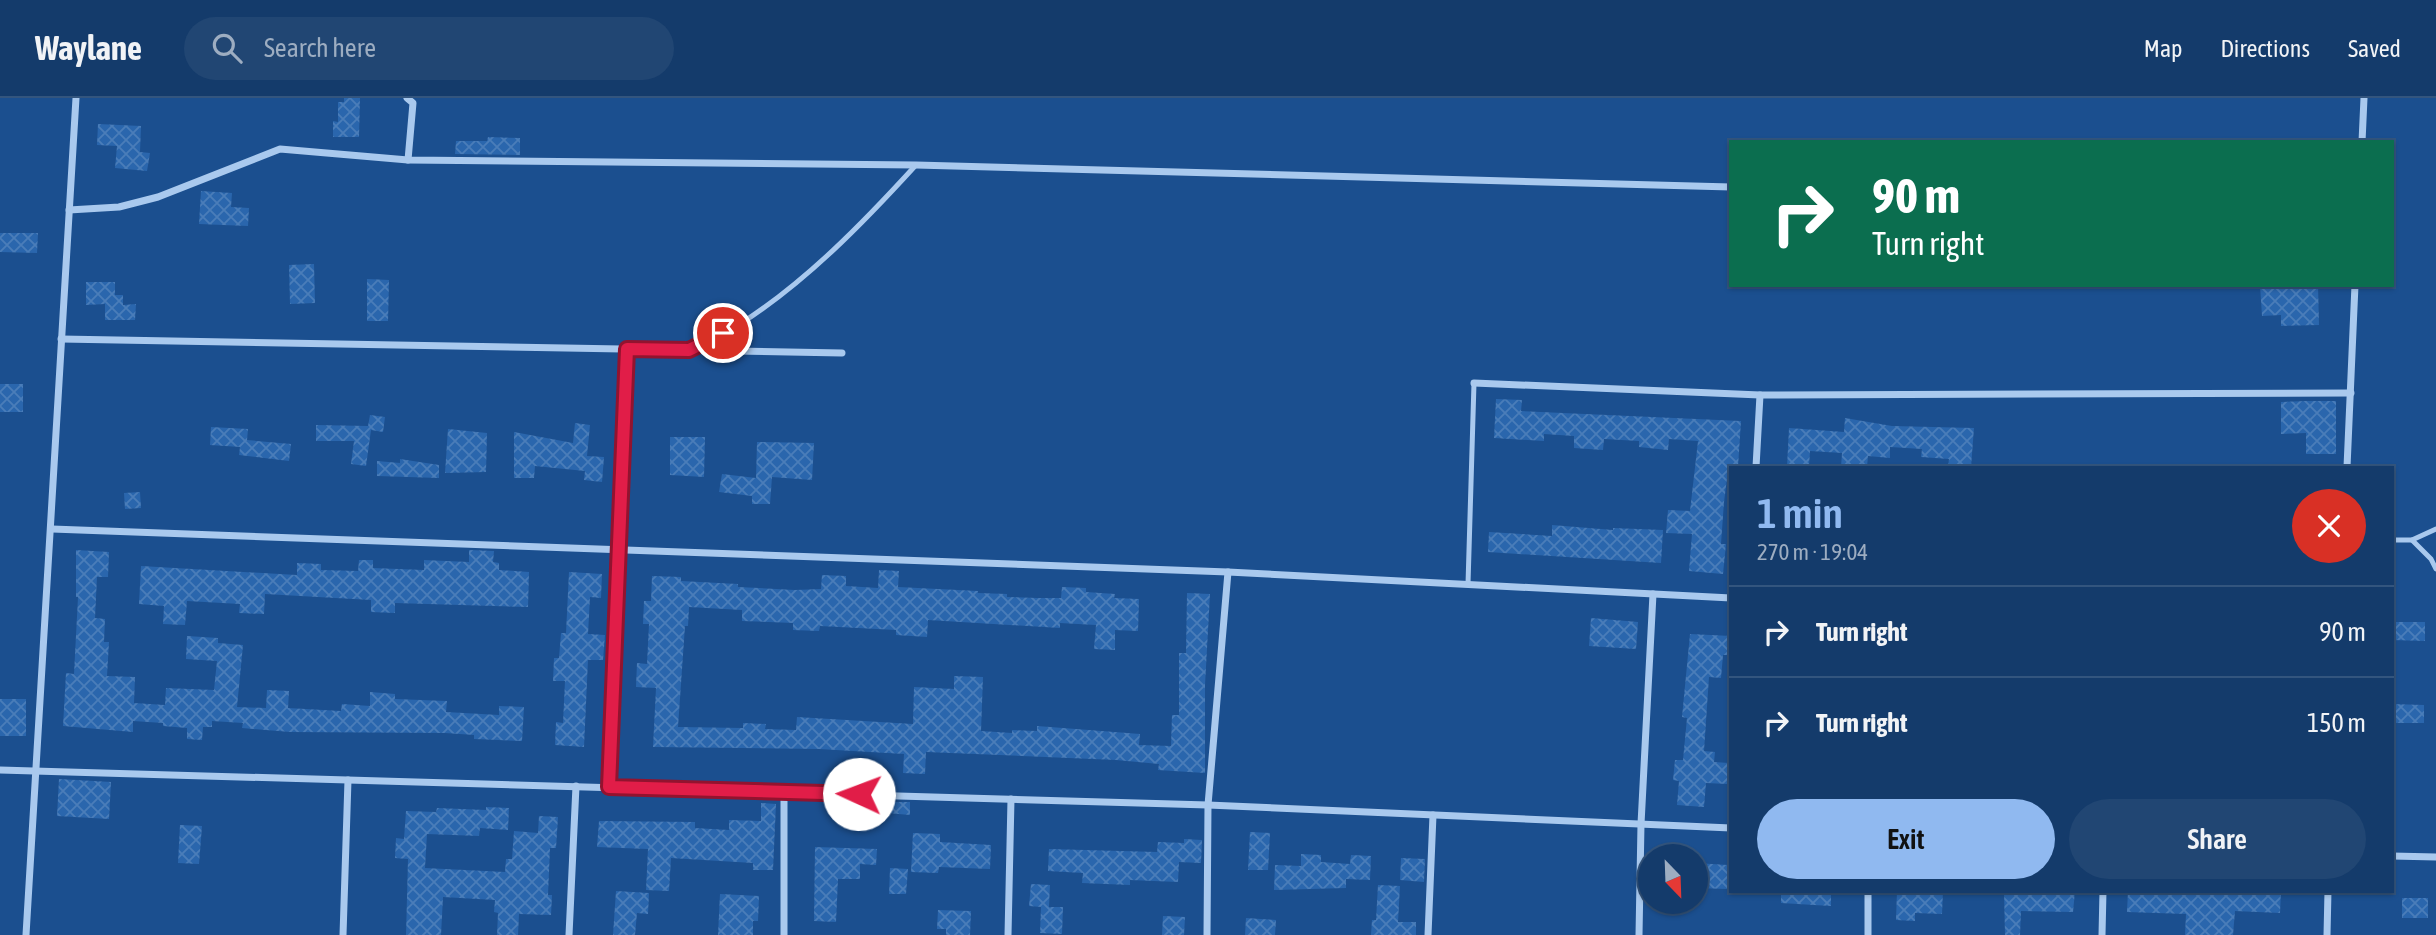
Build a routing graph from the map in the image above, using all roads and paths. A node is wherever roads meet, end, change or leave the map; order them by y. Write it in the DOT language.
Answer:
graph roads {
  1 [pos="75,98"];
  2 [pos="407,98"];
  3 [pos="2364,98"];
  4 [pos="2362,140"];
  5 [pos="408,160"];
  6 [pos="916,165"];
  7 [pos="1729,187"];
  8 [pos="69,210"];
  9 [pos="2356,287"];
  10 [pos="61,339"];
  11 [pos="627,349"];
  12 [pos="689,350"];
  13 [pos="842,353"];
  14 [pos="1474,383"];
  15 [pos="2351,393"];
  16 [pos="1760,395"];
  17 [pos="1756,466"];
  18 [pos="2347,466"];
  19 [pos="52,529"];
  20 [pos="2436,529"];
  21 [pos="2394,540"];
  22 [pos="2412,540"];
  23 [pos="619,549"];
  24 [pos="2436,569"];
  25 [pos="1228,572"];
  26 [pos="1468,584"];
  27 [pos="1653,594"];
  28 [pos="1729,598"];
  29 [pos="0,770"];
  30 [pos="34,771"];
  31 [pos="348,780"];
  32 [pos="576,786"];
  33 [pos="609,787"];
  34 [pos="784,792"];
  35 [pos="1011,799"];
  36 [pos="1208,805"];
  37 [pos="1433,814"];
  38 [pos="1641,824"];
  39 [pos="1729,828"];
  40 [pos="2394,856"];
  41 [pos="2436,857"];
  42 [pos="1868,893"];
  43 [pos="2103,893"];
  44 [pos="2329,893"];
  45 [pos="26,935"];
  46 [pos="343,935"];
  47 [pos="569,935"];
  48 [pos="784,935"];
  49 [pos="1008,935"];
  50 [pos="1207,935"];
  51 [pos="1428,935"];
  52 [pos="1639,935"];
  53 [pos="1868,935"];
  54 [pos="2102,935"];
  55 [pos="2327,935"];
  1 -- 8 [label="street"];
  2 -- 5 [label="street"];
  3 -- 4 [label="street"];
  5 -- 6 [label="street"];
  5 -- 8 [label="street"];
  6 -- 7 [label="street"];
  6 -- 12 [label="lane"];
  8 -- 10 [label="street"];
  9 -- 15 [label="street"];
  10 -- 11 [label="street"];
  10 -- 19 [label="street"];
  11 -- 12 [label="street"];
  11 -- 23 [label="street"];
  12 -- 13 [label="street"];
  14 -- 16 [label="street"];
  14 -- 26 [label="lane"];
  15 -- 16 [label="street"];
  15 -- 18 [label="street"];
  16 -- 17 [label="street"];
  19 -- 23 [label="street"];
  19 -- 30 [label="street"];
  20 -- 22 [label="lane"];
  21 -- 22 [label="lane"];
  22 -- 24 [label="lane"];
  23 -- 25 [label="street"];
  23 -- 33 [label="street"];
  25 -- 26 [label="street"];
  25 -- 36 [label="street"];
  26 -- 27 [label="street"];
  27 -- 28 [label="street"];
  27 -- 38 [label="street"];
  29 -- 30 [label="street"];
  30 -- 31 [label="street"];
  30 -- 45 [label="street"];
  31 -- 32 [label="street"];
  31 -- 46 [label="street"];
  32 -- 33 [label="street"];
  32 -- 47 [label="street"];
  33 -- 34 [label="street"];
  34 -- 35 [label="street"];
  34 -- 48 [label="street"];
  35 -- 36 [label="street"];
  35 -- 49 [label="street"];
  36 -- 37 [label="street"];
  36 -- 50 [label="street"];
  37 -- 38 [label="street"];
  37 -- 51 [label="street"];
  38 -- 39 [label="street"];
  38 -- 52 [label="street"];
  40 -- 41 [label="street"];
  42 -- 53 [label="street"];
  43 -- 54 [label="street"];
  44 -- 55 [label="street"];
}
